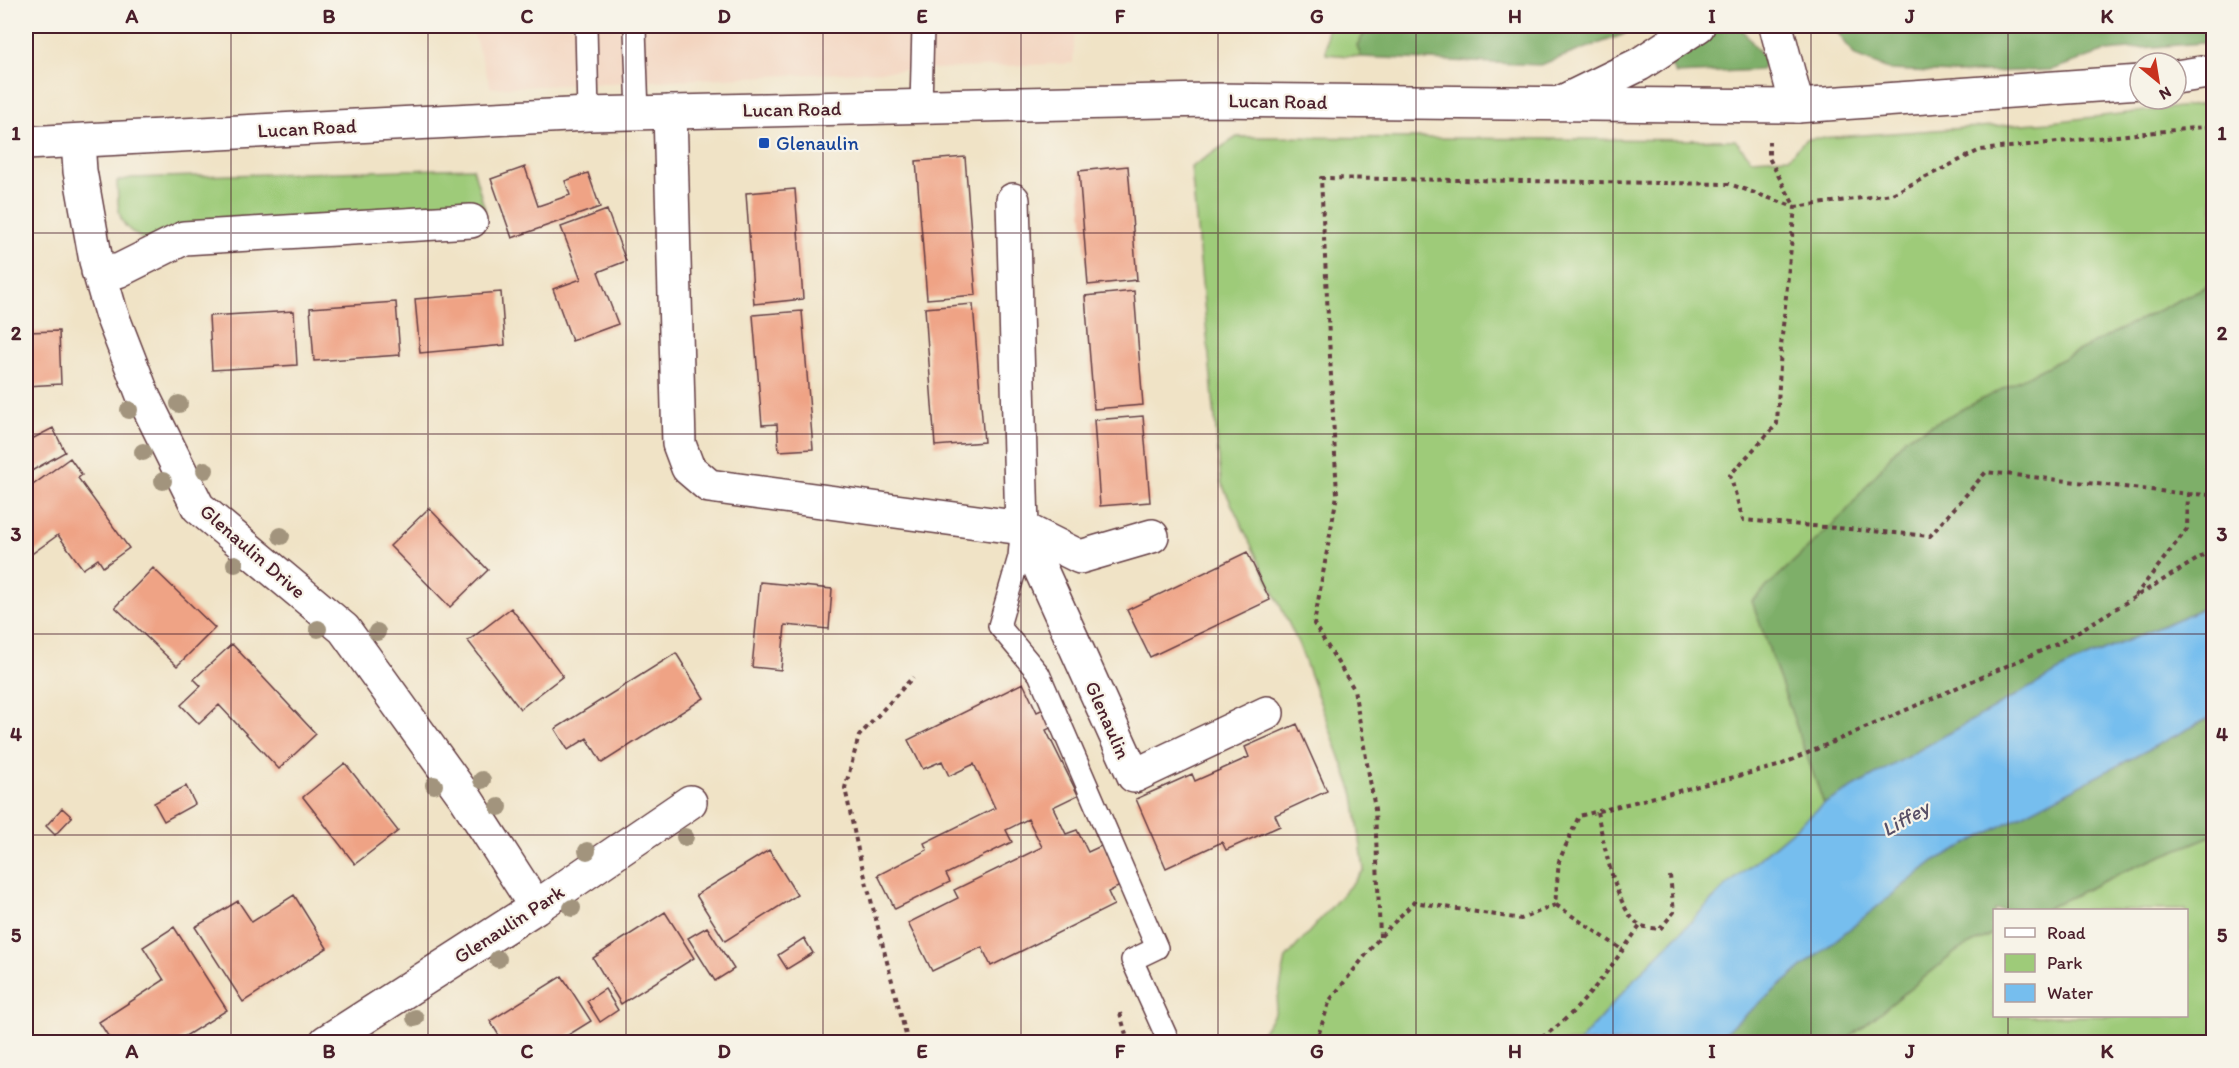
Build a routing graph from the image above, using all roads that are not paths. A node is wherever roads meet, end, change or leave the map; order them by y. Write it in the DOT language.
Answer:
graph roads {
  1 [pos="923,26"];
  2 [pos="1698,26"];
  3 [pos="1776,26"];
  4 [pos="586,29"];
  5 [pos="635,29"];
  6 [pos="2214,71"];
  7 [pos="2188,75"];
  8 [pos="2128,83"];
  9 [pos="1560,103"];
  10 [pos="921,106"];
  11 [pos="1784,106"];
  12 [pos="670,112"];
  13 [pos="638,113"];
  14 [pos="588,114"];
  15 [pos="78,141"];
  16 [pos="26,143"];
  17 [pos="1013,200"];
  18 [pos="471,221"];
  19 [pos="98,271"];
  20 [pos="1022,528"];
  21 [pos="1152,536"];
  22 [pos="1268,713"];
  23 [pos="690,802"];
  24 [pos="536,907"];
  25 [pos="1168,1040"];
  26 [pos="326,1042"];
  1 -- 10 [label="lane"];
  2 -- 9 [label="street, Lucan Road"];
  3 -- 11 [label="street"];
  4 -- 14 [label="lane"];
  5 -- 13 [label="lane"];
  6 -- 7 [label="street"];
  8 -- 11 [label="street, Lucan Road"];
  9 -- 10 [label="street, Lucan Road"];
  9 -- 11 [label="street, Lucan Road"];
  10 -- 12 [label="street, Lucan Road"];
  12 -- 13 [label="street, Lucan Road"];
  12 -- 20 [label="street"];
  13 -- 14 [label="street, Lucan Road"];
  14 -- 15 [label="street, Lucan Road"];
  15 -- 16 [label="street, Lucan Road"];
  15 -- 19 [label="street, Glenaulin Drive"];
  17 -- 20 [label="street, Glenaulin"];
  18 -- 19 [label="street"];
  19 -- 24 [label="street, Glenaulin Drive"];
  20 -- 21 [label="street"];
  20 -- 22 [label="street, Glenaulin"];
  20 -- 25 [label="lane"];
  23 -- 24 [label="street, Glenaulin Park"];
  24 -- 26 [label="street, Glenaulin Park"];
}
